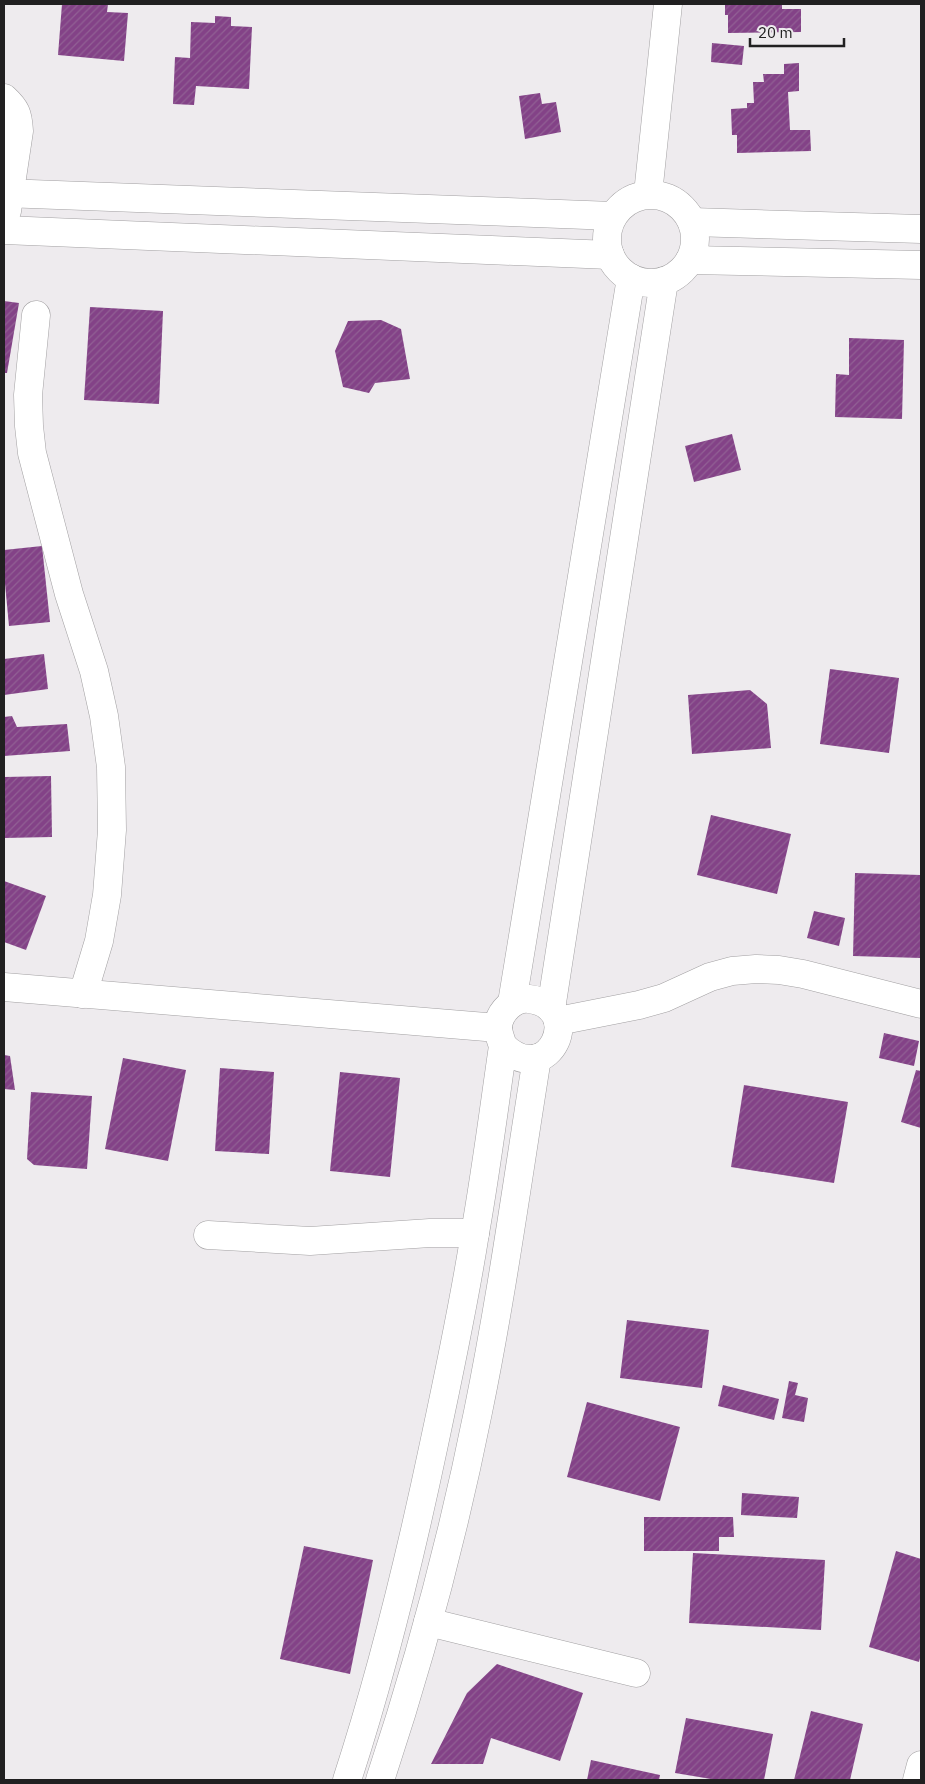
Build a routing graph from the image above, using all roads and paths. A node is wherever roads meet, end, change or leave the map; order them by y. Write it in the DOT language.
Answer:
graph roads {
  1 [pos="668,4"];
  2 [pos="4,98"];
  3 [pos="6,194"];
  4 [pos="648,194"];
  5 [pos="613,216"];
  6 [pos="692,222"];
  7 [pos="921,229"];
  8 [pos="4,230"];
  9 [pos="610,255"];
  10 [pos="690,260"];
  11 [pos="921,264"];
  12 [pos="631,278"];
  13 [pos="664,281"];
  14 [pos="36,315"];
  15 [pos="4,986"];
  16 [pos="83,994"];
  17 [pos="512,1003"];
  18 [pos="921,1004"];
  19 [pos="555,1015"];
  20 [pos="500,1037"];
  21 [pos="537,1058"];
  22 [pos="475,1233"];
  23 [pos="208,1235"];
  24 [pos="414,1540"];
  25 [pos="447,1547"];
  26 [pos="428,1622"];
  27 [pos="636,1673"];
  28 [pos="921,1765"];
  29 [pos="347,1780"];
  30 [pos="380,1780"];
  31 [pos="917,1780"];
  1 -- 4 [label="street"];
  2 -- 3 [label="street"];
  3 -- 5 [label="street"];
  3 -- 8 [label="street"];
  4 -- 5 [label="street"];
  4 -- 6 [label="street"];
  5 -- 9 [label="street"];
  6 -- 7 [label="street"];
  6 -- 10 [label="street"];
  8 -- 9 [label="street"];
  9 -- 12 [label="street"];
  10 -- 11 [label="street"];
  10 -- 13 [label="street"];
  12 -- 13 [label="street"];
  12 -- 17 [label="street"];
  13 -- 19 [label="street"];
  14 -- 16 [label="street"];
  15 -- 16 [label="street"];
  16 -- 20 [label="street"];
  17 -- 19 [label="street"];
  17 -- 20 [label="street"];
  18 -- 19 [label="street"];
  19 -- 21 [label="street"];
  20 -- 21 [label="street"];
  20 -- 22 [label="street"];
  21 -- 25 [label="street"];
  22 -- 23 [label="street"];
  22 -- 24 [label="street"];
  24 -- 25 [label="street"];
  24 -- 29 [label="street"];
  25 -- 26 [label="street"];
  26 -- 27 [label="street"];
  26 -- 30 [label="street"];
  28 -- 31 [label="street"];
}
